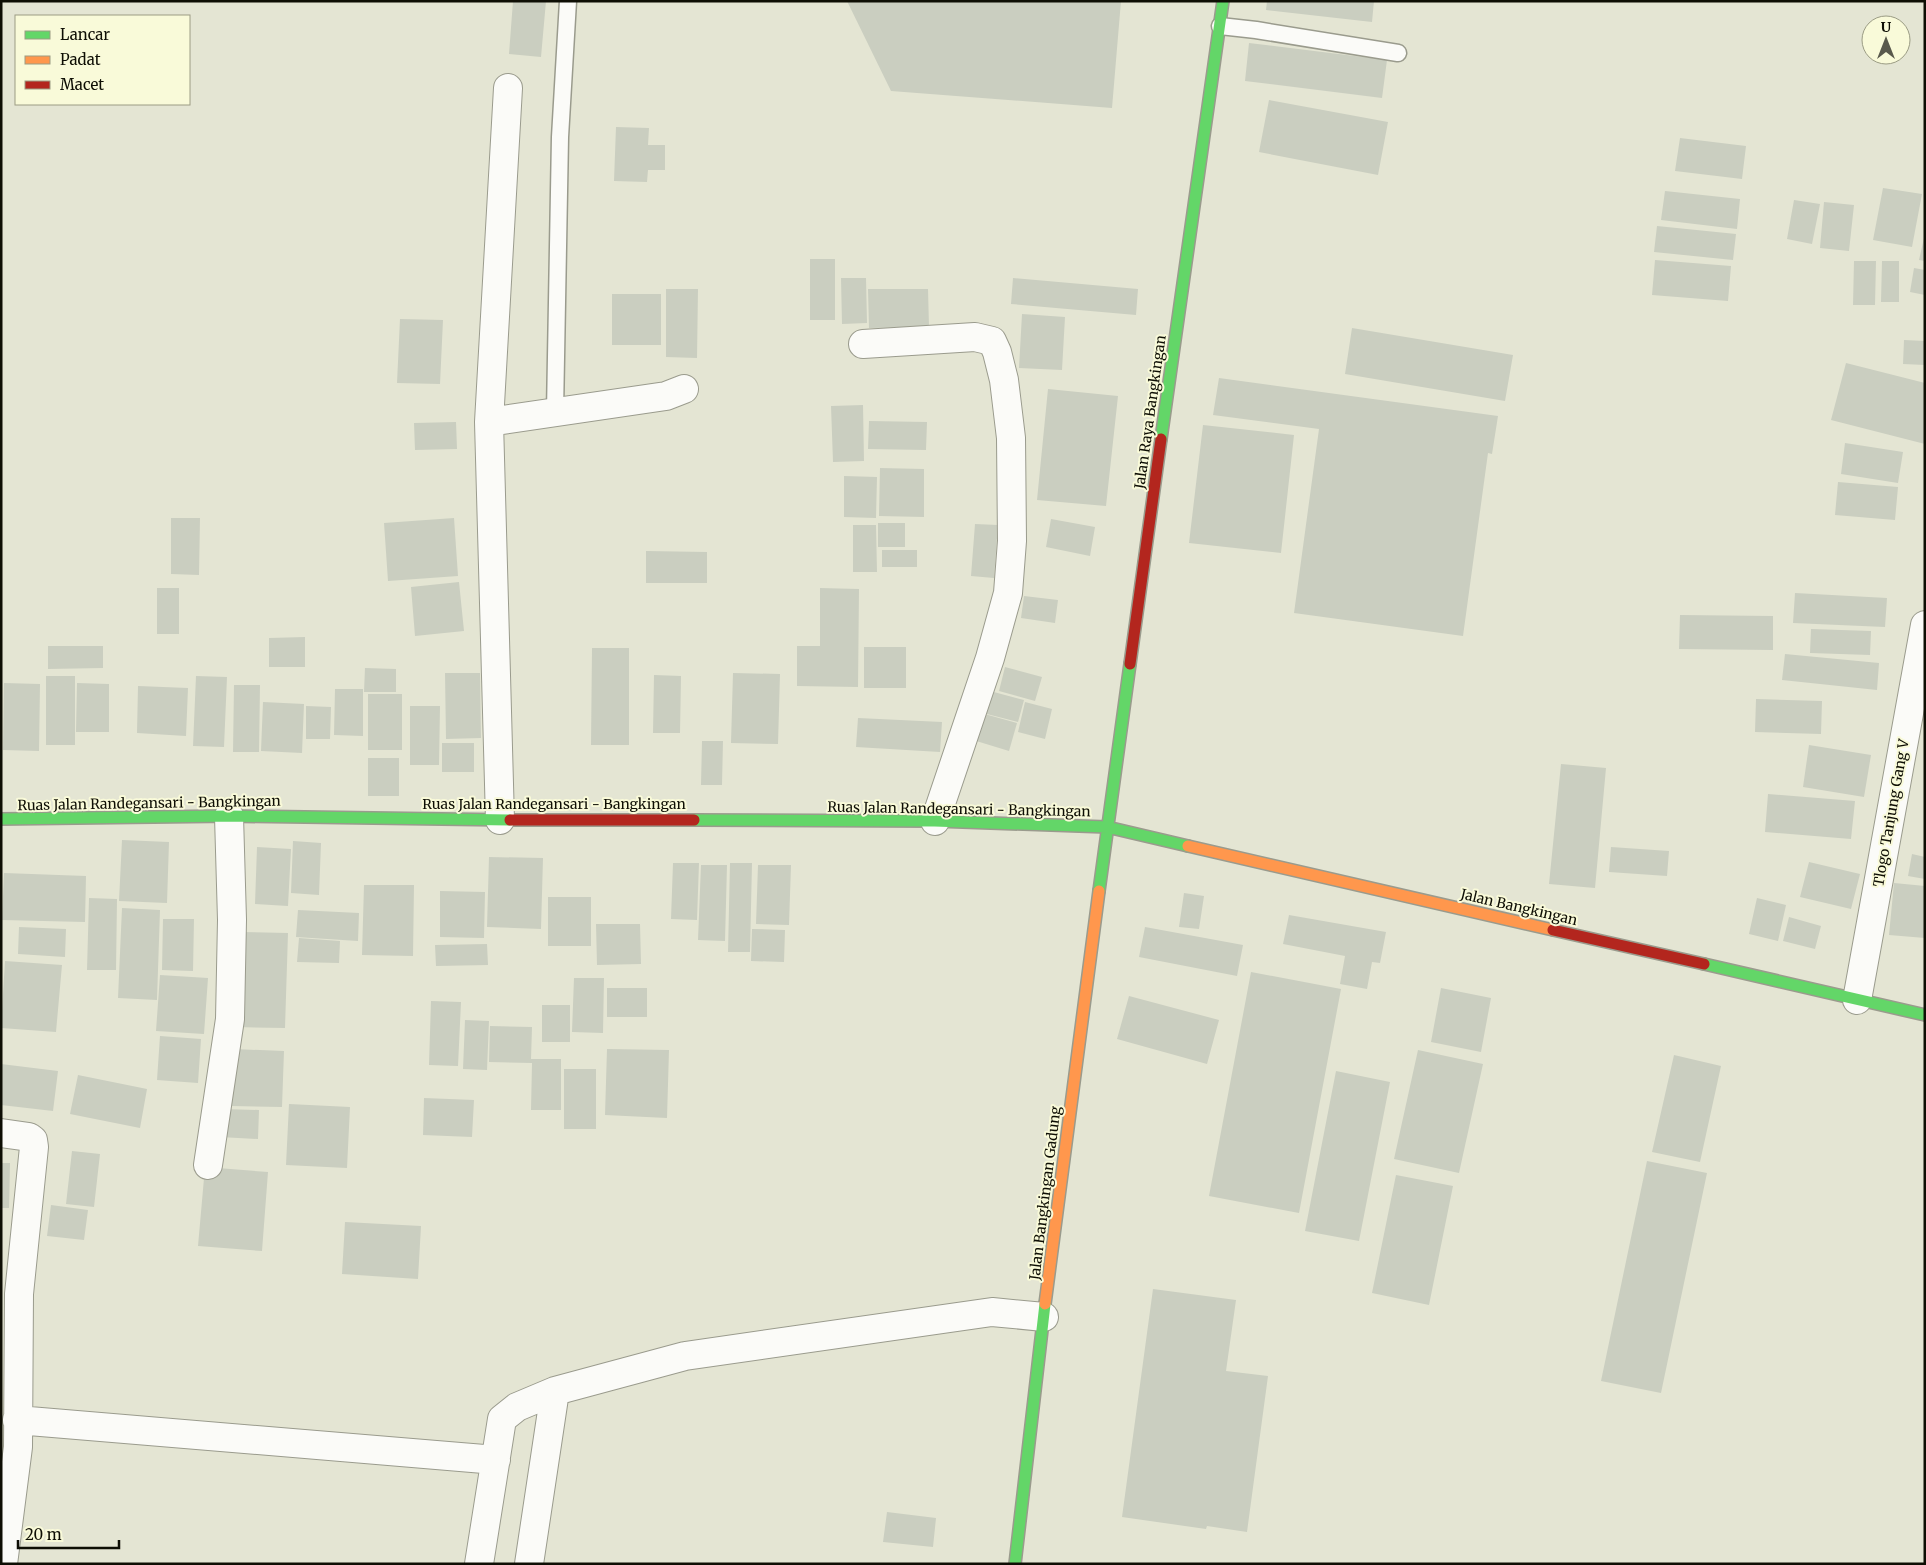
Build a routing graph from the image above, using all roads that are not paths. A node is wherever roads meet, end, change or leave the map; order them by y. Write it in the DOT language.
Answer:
graph roads {
  1 [pos="568,1"];
  2 [pos="1223,1"];
  3 [pos="1220,26"];
  4 [pos="1398,53"];
  5 [pos="508,88"];
  6 [pos="863,344"];
  7 [pos="684,389"];
  8 [pos="554,412"];
  9 [pos="489,422"];
  10 [pos="1925,626"];
  11 [pos="229,816"];
  12 [pos="1,819"];
  13 [pos="500,820"];
  14 [pos="935,821"];
  15 [pos="1107,827"];
  16 [pos="1857,1000"];
  17 [pos="1925,1015"];
  18 [pos="1,1133"];
  19 [pos="208,1165"];
  20 [pos="10,1293"];
  21 [pos="1044,1317"];
  22 [pos="554,1391"];
  23 [pos="17,1420"];
  24 [pos="10,1446"];
  25 [pos="496,1460"];
  26 [pos="3,1564"];
  27 [pos="479,1564"];
  28 [pos="529,1564"];
  29 [pos="1015,1564"];
  1 -- 8 [label="lane"];
  2 -- 3 [label="street, Jalan Raya Bangkingan"];
  3 -- 4 [label="lane"];
  3 -- 15 [label="street, Jalan Raya Bangkingan"];
  5 -- 9 [label="street"];
  6 -- 14 [label="street"];
  7 -- 8 [label="street"];
  8 -- 9 [label="street"];
  9 -- 13 [label="street"];
  10 -- 16 [label="street, Tlogo Tanjung Gang V"];
  11 -- 12 [label="street, Ruas Jalan Randegansari - Bangkingan"];
  11 -- 13 [label="street, Ruas Jalan Randegansari - Bangkingan"];
  11 -- 19 [label="street"];
  13 -- 14 [label="street, Ruas Jalan Randegansari - Bangkingan"];
  14 -- 15 [label="street, Ruas Jalan Randegansari - Bangkingan"];
  15 -- 16 [label="street, Jalan Bangkingan"];
  15 -- 21 [label="street, Jalan Bangkingan Gadung"];
  16 -- 17 [label="street, Jalan Bangkingan"];
  18 -- 20 [label="street"];
  20 -- 23 [label="street"];
  21 -- 22 [label="street"];
  21 -- 29 [label="street, Jalan Bangkingan Gadung"];
  22 -- 25 [label="street"];
  22 -- 28 [label="street"];
  23 -- 24 [label="street"];
  23 -- 25 [label="street"];
  24 -- 26 [label="street"];
  25 -- 27 [label="street"];
}
